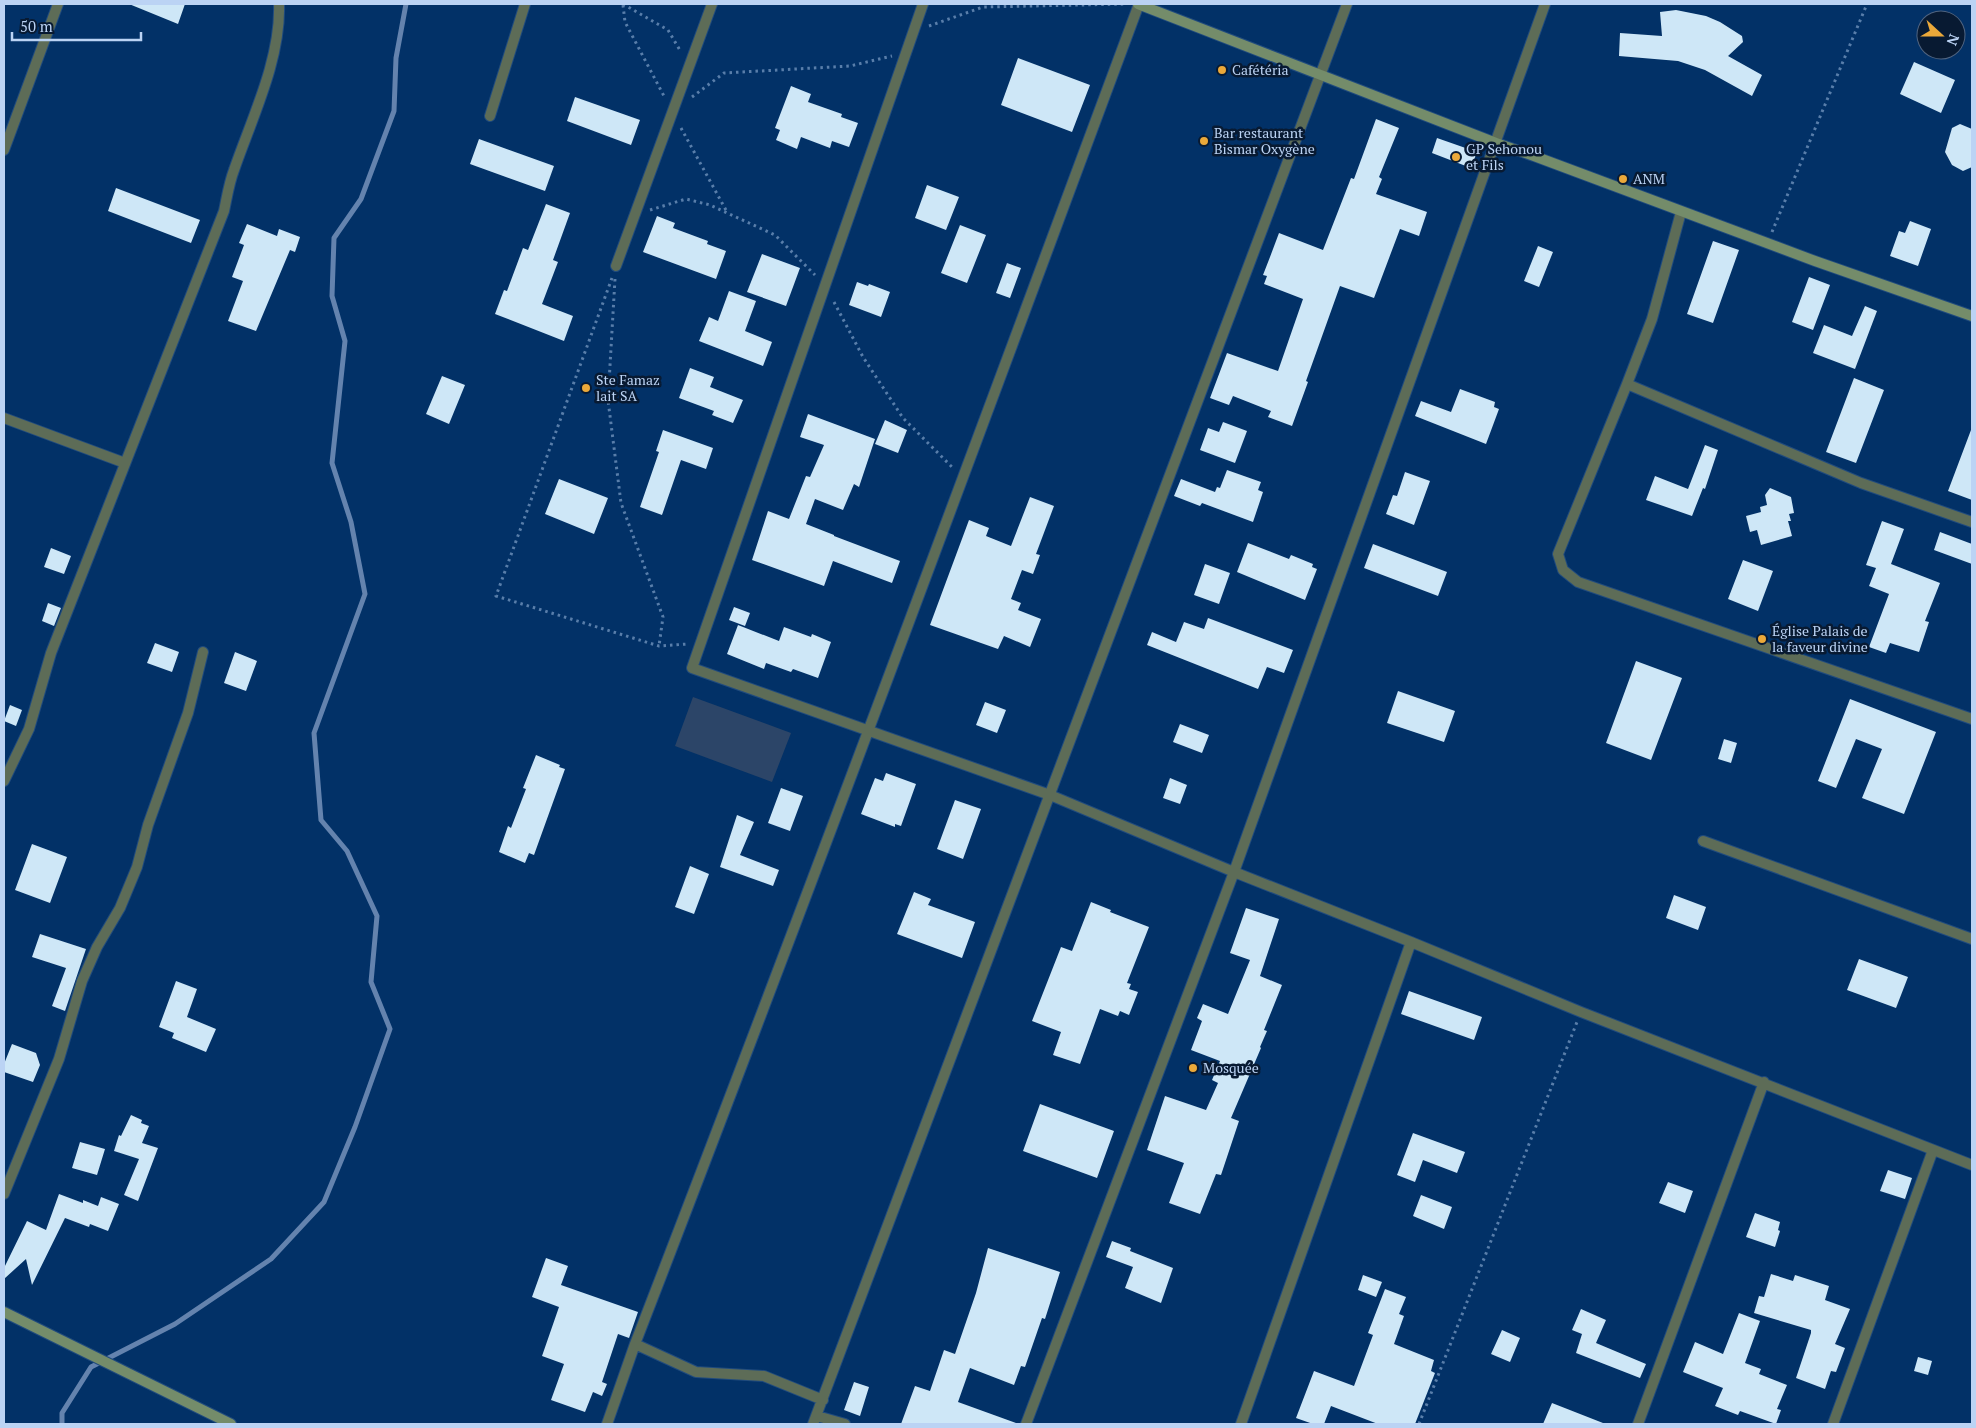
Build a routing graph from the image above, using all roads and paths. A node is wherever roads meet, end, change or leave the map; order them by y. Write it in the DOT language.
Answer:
graph roads {
  1 [pos="58,4"];
  2 [pos="279,4"];
  3 [pos="525,4"];
  4 [pos="622,4"];
  5 [pos="712,4"];
  6 [pos="922,4"];
  7 [pos="1139,4"];
  8 [pos="1347,4"];
  9 [pos="1545,4"];
  10 [pos="1867,4"];
  11 [pos="689,66"];
  12 [pos="1320,75"];
  13 [pos="490,116"];
  14 [pos="1496,143"];
  15 [pos="4,150"];
  16 [pos="1681,212"];
  17 [pos="1767,243"];
  18 [pos="616,266"];
  19 [pos="1972,316"];
  20 [pos="1627,384"];
  21 [pos="4,418"];
  22 [pos="125,463"];
  23 [pos="1972,522"];
  24 [pos="701,642"];
  25 [pos="659,646"];
  26 [pos="203,652"];
  27 [pos="1972,719"];
  28 [pos="868,732"];
  29 [pos="4,781"];
  30 [pos="1050,795"];
  31 [pos="1703,841"];
  32 [pos="1234,872"];
  33 [pos="1972,939"];
  34 [pos="1411,942"];
  35 [pos="1581,1012"];
  36 [pos="1764,1082"];
  37 [pos="1933,1150"];
  38 [pos="1972,1165"];
  39 [pos="4,1194"];
  40 [pos="4,1312"];
  41 [pos="635,1344"];
  42 [pos="823,1400"];
  43 [pos="815,1420"];
  44 [pos="231,1424"];
  45 [pos="607,1424"];
  46 [pos="845,1424"];
  47 [pos="1026,1424"];
  48 [pos="1241,1424"];
  49 [pos="1418,1424"];
  50 [pos="1638,1424"];
  51 [pos="1833,1424"];
  1 -- 15 [label="street"];
  2 -- 22 [label="street"];
  3 -- 13 [label="street"];
  4 -- 11 [label="path"];
  5 -- 11 [label="street"];
  6 -- 24 [label="street"];
  7 -- 12 [label="street"];
  7 -- 28 [label="street"];
  8 -- 12 [label="street"];
  9 -- 14 [label="street"];
  10 -- 17 [label="path"];
  11 -- 18 [label="street"];
  12 -- 14 [label="street"];
  12 -- 30 [label="street"];
  14 -- 16 [label="street"];
  14 -- 32 [label="street"];
  16 -- 17 [label="street"];
  16 -- 20 [label="street"];
  17 -- 19 [label="street"];
  18 -- 25 [label="path"];
  18 -- 25 [label="path"];
  20 -- 23 [label="street"];
  20 -- 27 [label="street"];
  21 -- 22 [label="street"];
  22 -- 29 [label="street"];
  24 -- 25 [label="path"];
  24 -- 28 [label="street"];
  26 -- 39 [label="street"];
  28 -- 30 [label="street"];
  28 -- 41 [label="street"];
  30 -- 32 [label="street"];
  30 -- 42 [label="street"];
  31 -- 33 [label="street"];
  32 -- 34 [label="street"];
  32 -- 47 [label="street"];
  34 -- 35 [label="street"];
  34 -- 48 [label="street"];
  35 -- 36 [label="street"];
  35 -- 49 [label="path"];
  36 -- 37 [label="street"];
  36 -- 50 [label="street"];
  37 -- 38 [label="street"];
  37 -- 51 [label="street"];
  40 -- 44 [label="street"];
  41 -- 42 [label="street"];
  41 -- 45 [label="street"];
  42 -- 43 [label="street"];
  43 -- 46 [label="street"];
}
